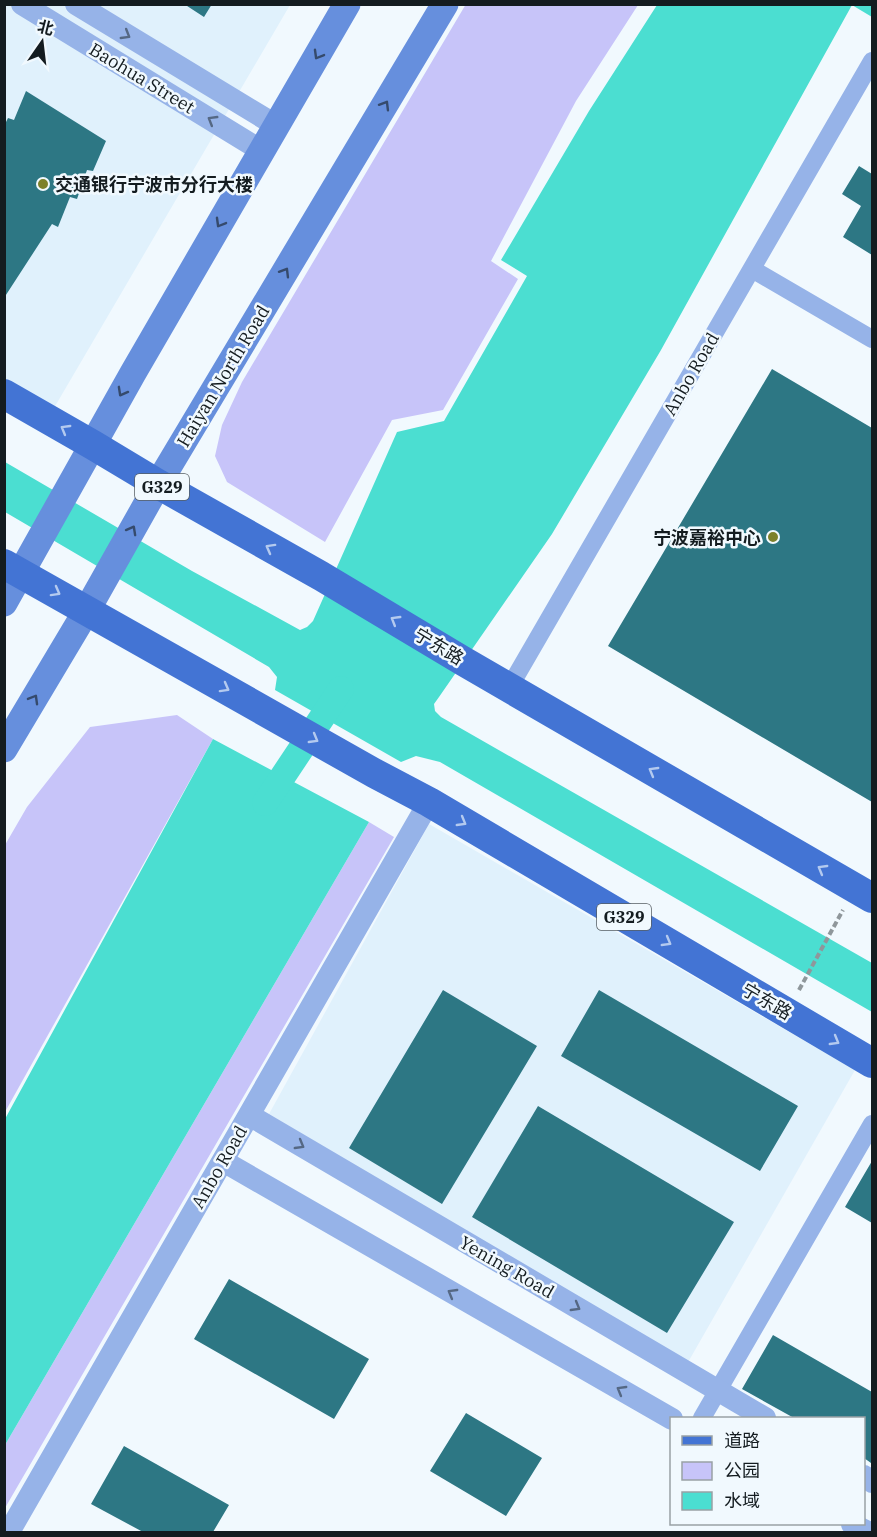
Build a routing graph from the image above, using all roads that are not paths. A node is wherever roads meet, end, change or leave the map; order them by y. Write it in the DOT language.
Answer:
graph roads {
  1 [pos="22,4"];
  2 [pos="76,4"];
  3 [pos="347,4"];
  4 [pos="445,4"];
  5 [pos="873,61"];
  6 [pos="277,126"];
  7 [pos="262,151"];
  8 [pos="752,269"];
  9 [pos="873,339"];
  10 [pos="4,394"];
  11 [pos="93,445"];
  12 [pos="158,484"];
  13 [pos="13,569"];
  14 [pos="4,603"];
  15 [pos="87,610"];
  16 [pos="509,688"];
  17 [pos="4,749"];
  18 [pos="429,802"];
  19 [pos="864,893"];
  20 [pos="873,1063"];
  21 [pos="249,1115"];
  22 [pos="873,1124"];
  23 [pos="223,1161"];
  24 [pos="718,1391"];
  25 [pos="703,1417"];
  26 [pos="762,1417"];
  27 [pos="670,1418"];
  28 [pos="854,1525"];
  29 [pos="9,1533"];
  30 [pos="868,1533"];
  7 -- 1 [label="street, Baohua Street, one-way"];
  2 -- 6 [label="street, Baohua Street, one-way"];
  3 -- 6 [label="main road, one-way"];
  12 -- 4 [label="main road, Haiyan North Road, one-way"];
  5 -- 8 [label="street, Anbo Road"];
  6 -- 7 [label="main road"];
  7 -- 11 [label="main road, one-way"];
  8 -- 9 [label="street"];
  8 -- 16 [label="street, Anbo Road"];
  11 -- 10 [label="main road, 宁东路 / G329, one-way"];
  11 -- 12 [label="main road, 宁东路 / G329"];
  11 -- 13 [label="main road"];
  15 -- 12 [label="main road, Haiyan North Road, one-way"];
  16 -- 12 [label="main road, 宁东路 / G329, one-way"];
  13 -- 14 [label="main road"];
  13 -- 15 [label="main road, 宁东路 / G329, one-way"];
  17 -- 15 [label="main road, Haiyan North Road, one-way"];
  15 -- 18 [label="main road, 宁东路 / G329, one-way"];
  19 -- 16 [label="main road, 宁东路 / G329, one-way"];
  18 -- 20 [label="main road, 宁东路 / G329, one-way"];
  18 -- 21 [label="street, Anbo Road"];
  21 -- 23 [label="street, Anbo Road"];
  21 -- 24 [label="street, Yening Road, one-way"];
  22 -- 24 [label="street"];
  27 -- 23 [label="street, one-way"];
  23 -- 29 [label="street, Anbo Road"];
  24 -- 25 [label="street"];
  24 -- 26 [label="street, Yening Road"];
  28 -- 30 [label="street"];
}
